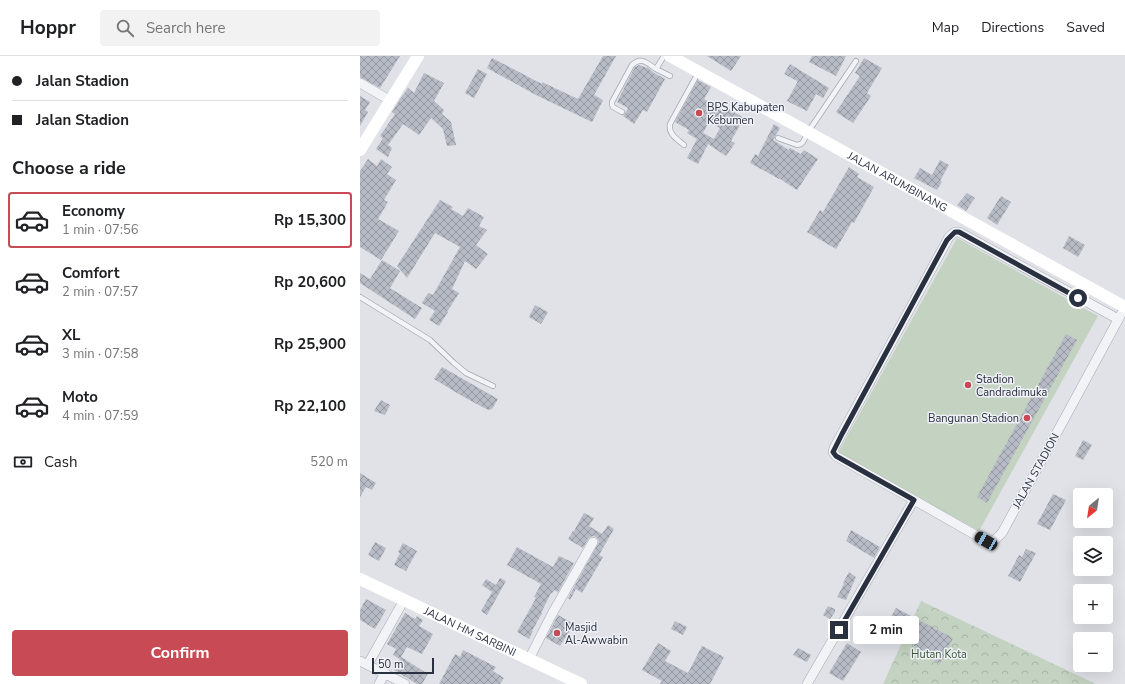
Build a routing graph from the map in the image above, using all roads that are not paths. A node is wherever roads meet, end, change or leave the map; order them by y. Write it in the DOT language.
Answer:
graph roads {
  1 [pos="418,56"];
  2 [pos="664,56"];
  3 [pos="670,56"];
  4 [pos="856,61"];
  5 [pos="656,69"];
  6 [pos="699,72"];
  7 [pos="670,76"];
  8 [pos="360,84"];
  9 [pos="391,101"];
  10 [pos="622,112"];
  11 [pos="808,132"];
  12 [pos="778,138"];
  13 [pos="684,145"];
  14 [pos="360,150"];
  15 [pos="360,297"];
  16 [pos="1125,307"];
  17 [pos="1118,319"];
  18 [pos="492,386"];
  19 [pos="914,500"];
  20 [pos="593,542"];
  21 [pos="360,579"];
  22 [pos="404,600"];
  23 [pos="529,659"];
  24 [pos="364,662"];
  25 [pos="385,673"];
  26 [pos="379,684"];
  27 [pos="405,684"];
  28 [pos="581,684"];
  29 [pos="807,684"];
  1 -- 9 [label="main road"];
  2 -- 5 [label="lane"];
  3 -- 6 [label="main road, JALAN ARUMBINANG"];
  4 -- 11 [label="lane"];
  5 -- 7 [label="lane"];
  5 -- 10 [label="lane"];
  6 -- 11 [label="main road, JALAN ARUMBINANG"];
  6 -- 13 [label="lane"];
  8 -- 9 [label="street"];
  9 -- 14 [label="main road"];
  11 -- 12 [label="lane"];
  11 -- 16 [label="main road, JALAN ARUMBINANG"];
  15 -- 18 [label="lane"];
  16 -- 17 [label="street, JALAN STADION"];
  17 -- 19 [label="street, JALAN STADION"];
  17 -- 19 [label="street, JALAN STADION"];
  19 -- 29 [label="street"];
  20 -- 23 [label="street"];
  21 -- 22 [label="main road, JALAN HM SARBINI"];
  22 -- 23 [label="main road, JALAN HM SARBINI"];
  22 -- 24 [label="street"];
  23 -- 28 [label="main road, JALAN HM SARBINI"];
  24 -- 25 [label="street"];
  25 -- 26 [label="street"];
  25 -- 27 [label="street"];
}
